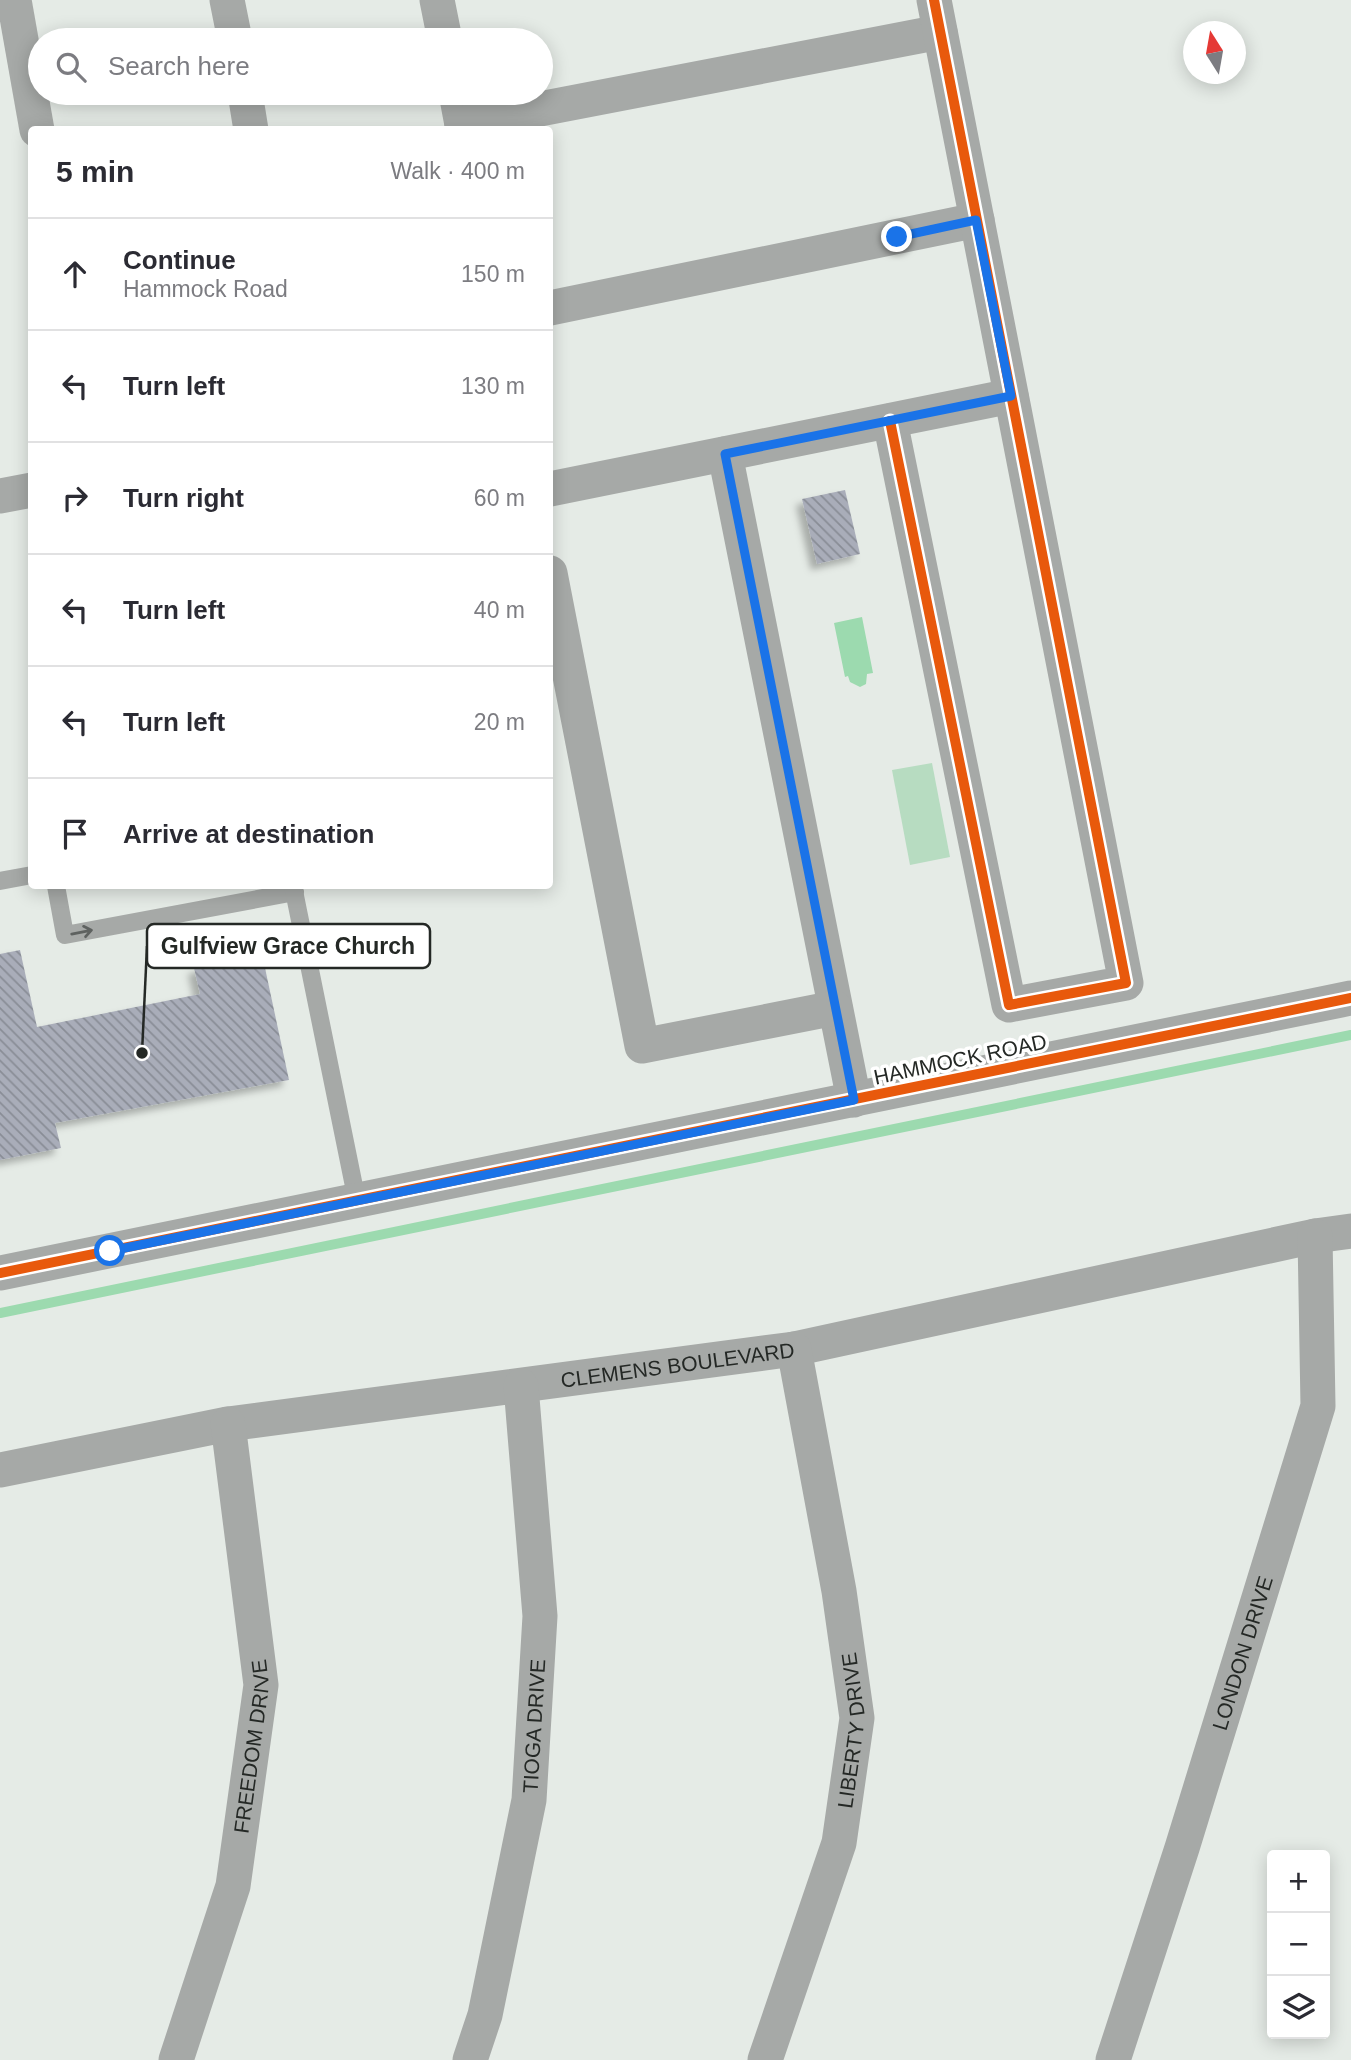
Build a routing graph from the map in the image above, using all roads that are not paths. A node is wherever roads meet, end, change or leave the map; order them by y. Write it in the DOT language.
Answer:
graph roads {
  1 [pos="15,0"];
  2 [pos="227,0"];
  3 [pos="437,0"];
  4 [pos="937,16"];
  5 [pos="233,28"];
  6 [pos="443,28"];
  7 [pos="28,77"];
  8 [pos="553,97"];
  9 [pos="33,105"];
  10 [pos="246,105"];
  11 [pos="512,105"];
  12 [pos="460,116"];
  13 [pos="36,126"];
  14 [pos="250,126"];
  15 [pos="976,220"];
  16 [pos="553,308"];
  17 [pos="1011,396"];
  18 [pos="890,421"];
  19 [pos="725,454"];
  20 [pos="553,488"];
  21 [pos="28,491"];
  22 [pos="0,496"];
  23 [pos="553,588"];
  24 [pos="28,876"];
  25 [pos="0,881"];
  26 [pos="57,889"];
  27 [pos="294,889"];
  28 [pos="1351,998"];
  29 [pos="835,1008"];
  30 [pos="854,1100"];
  31 [pos="356,1200"];
  32 [pos="1351,1231"];
  33 [pos="1315,1236"];
  34 [pos="0,1273"];
  35 [pos="794,1349"];
  36 [pos="521,1385"];
  37 [pos="228,1424"];
  38 [pos="0,1470"];
  39 [pos="176,2060"];
  40 [pos="470,2060"];
  41 [pos="765,2060"];
  42 [pos="1113,2060"];
  1 -- 7 [label="street"];
  2 -- 5 [label="street"];
  3 -- 6 [label="street"];
  4 -- 8 [label="street"];
  4 -- 15 [label="street"];
  9 -- 13 [label="street"];
  10 -- 14 [label="street"];
  11 -- 12 [label="street"];
  15 -- 16 [label="street"];
  15 -- 17 [label="street"];
  17 -- 18 [label="street"];
  17 -- 18 [label="street"];
  18 -- 19 [label="street"];
  19 -- 20 [label="street"];
  19 -- 29 [label="street"];
  21 -- 22 [label="street"];
  23 -- 29 [label="street"];
  24 -- 25 [label="lane"];
  26 -- 27 [label="lane, one-way"];
  27 -- 31 [label="lane"];
  28 -- 30 [label="street, HAMMOCK ROAD"];
  29 -- 30 [label="street"];
  30 -- 31 [label="street, HAMMOCK ROAD"];
  31 -- 34 [label="street, HAMMOCK ROAD"];
  32 -- 33 [label="street, CLEMENS BOULEVARD"];
  33 -- 35 [label="street, CLEMENS BOULEVARD"];
  33 -- 42 [label="street, LONDON DRIVE"];
  35 -- 36 [label="street, CLEMENS BOULEVARD"];
  35 -- 41 [label="street, LIBERTY DRIVE"];
  36 -- 37 [label="street, CLEMENS BOULEVARD"];
  36 -- 40 [label="street, TIOGA DRIVE"];
  37 -- 38 [label="street, CLEMENS BOULEVARD"];
  37 -- 39 [label="street, FREEDOM DRIVE"];
}
